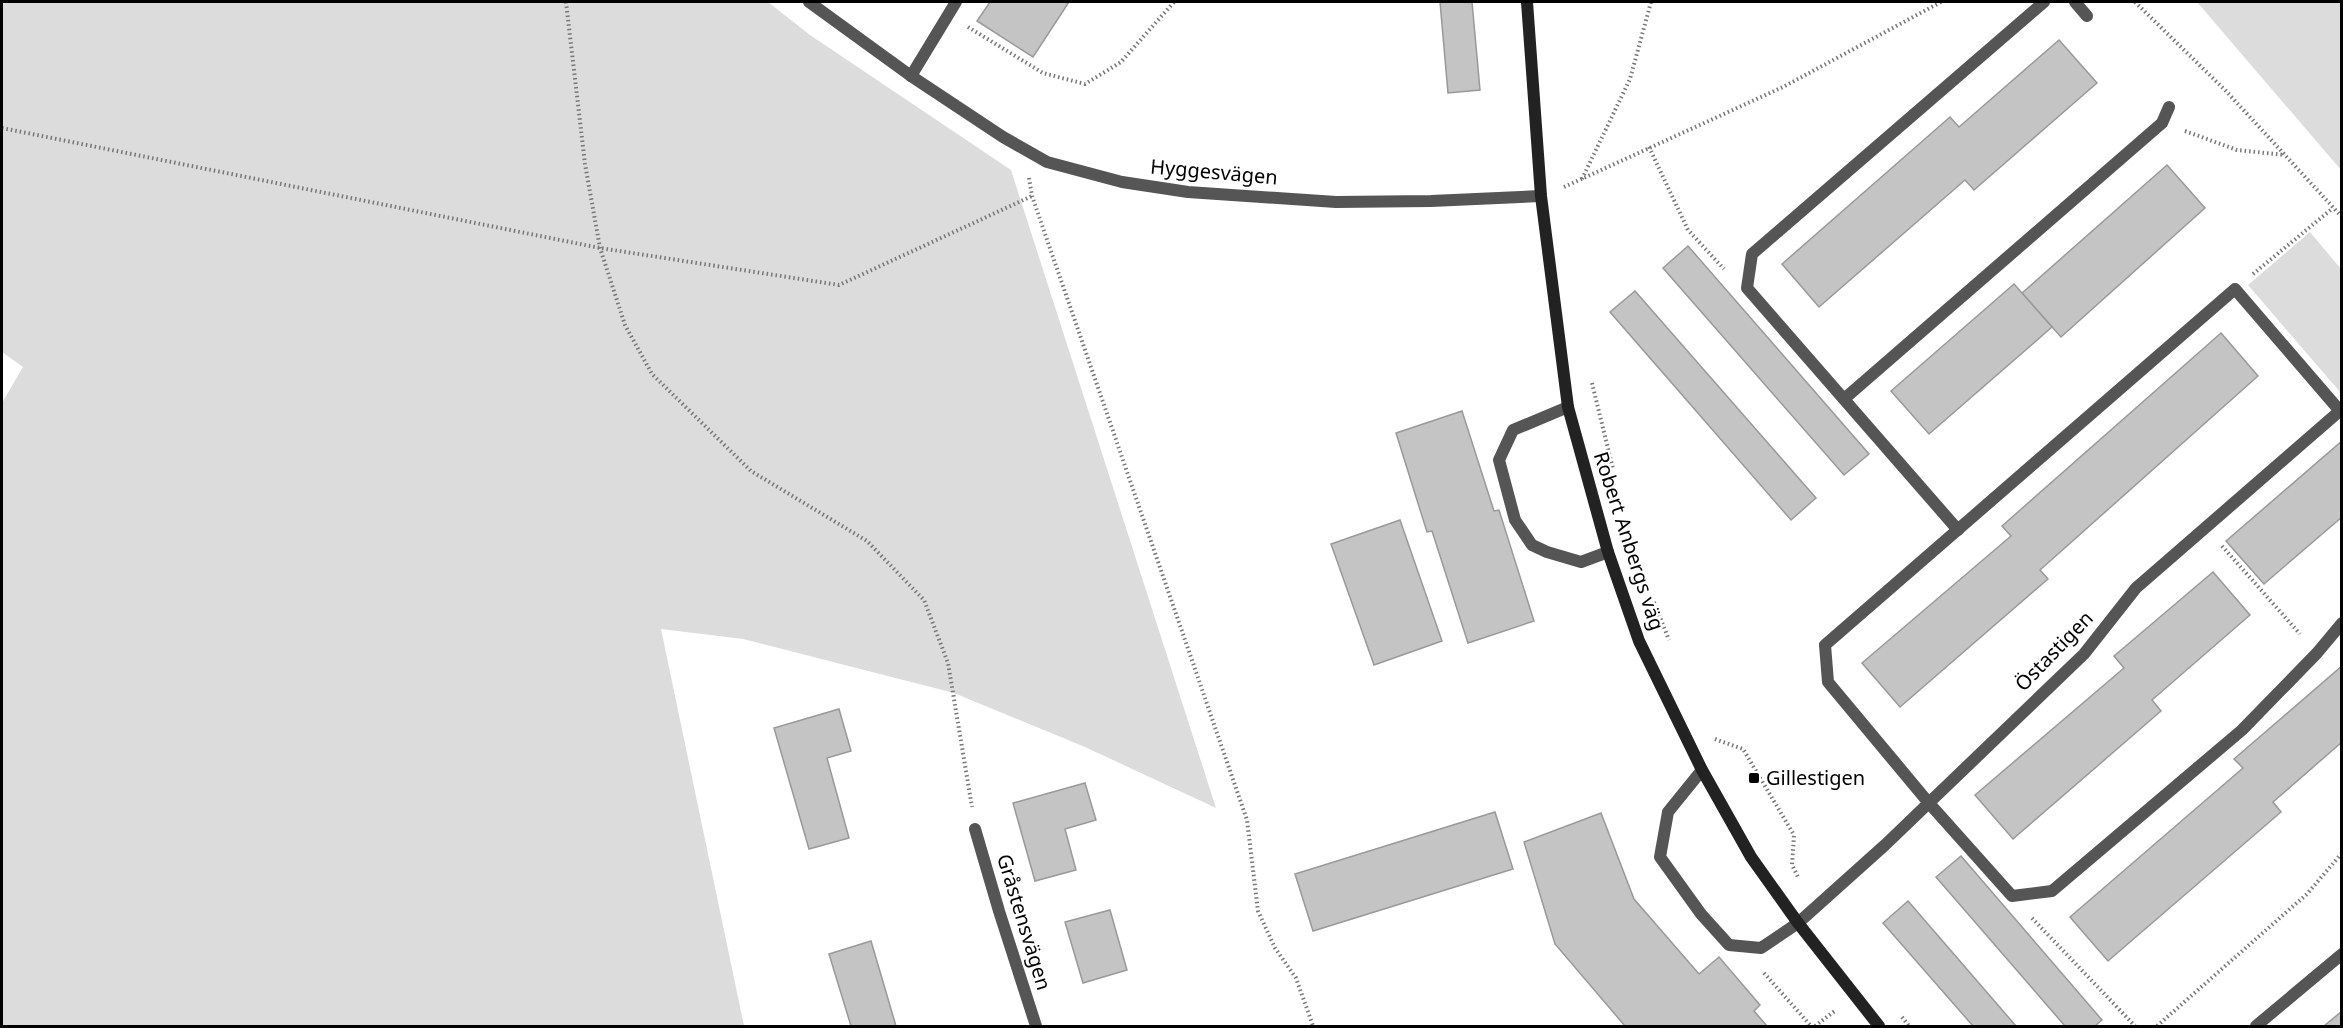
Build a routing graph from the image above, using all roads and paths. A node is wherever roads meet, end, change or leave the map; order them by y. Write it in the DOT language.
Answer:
graph roads {
  1 [pos="566,2"];
  2 [pos="808,2"];
  3 [pos="956,2"];
  4 [pos="1173,2"];
  5 [pos="1527,2"];
  6 [pos="1651,2"];
  7 [pos="1941,2"];
  8 [pos="2044,2"];
  9 [pos="2075,2"];
  10 [pos="2135,2"];
  11 [pos="948,15"];
  12 [pos="2087,15"];
  13 [pos="911,76"];
  14 [pos="2169,107"];
  15 [pos="2162,123"];
  16 [pos="2,128"];
  17 [pos="1649,147"];
  18 [pos="1023,148"];
  19 [pos="2286,155"];
  20 [pos="1564,175"];
  21 [pos="1582,180"];
  22 [pos="1565,187"];
  23 [pos="1032,196"];
  24 [pos="1540,196"];
  25 [pos="1566,196"];
  26 [pos="2333,208"];
  27 [pos="2342,217"];
  28 [pos="600,248"];
  29 [pos="1749,270"];
  30 [pos="2235,289"];
  31 [pos="1591,381"];
  32 [pos="1844,399"];
  33 [pos="1568,407"];
  34 [pos="2341,410"];
  35 [pos="1614,473"];
  36 [pos="2206,528"];
  37 [pos="1958,530"];
  38 [pos="1608,552"];
  39 [pos="1652,596"];
  40 [pos="2342,623"];
  41 [pos="1672,649"];
  42 [pos="2317,653"];
  43 [pos="1710,729"];
  44 [pos="1702,770"];
  45 [pos="1928,802"];
  46 [pos="975,828"];
  47 [pos="2342,853"];
  48 [pos="2012,896"];
  49 [pos="1816,906"];
  50 [pos="1798,923"];
  51 [pos="1749,947"];
  52 [pos="2342,954"];
  53 [pos="1896,1010"];
  54 [pos="1036,1026"];
  55 [pos="1313,1026"];
  56 [pos="1810,1026"];
  57 [pos="1879,1026"];
  58 [pos="1909,1026"];
  59 [pos="2134,1026"];
  60 [pos="2157,1026"];
  61 [pos="2256,1026"];
  1 -- 28 [label="path"];
  2 -- 13 [label="street, Hyggesvägen"];
  3 -- 11 [label="street"];
  4 -- 11 [label="path"];
  5 -- 24 [label="street, Robert Anbergs väg"];
  6 -- 21 [label="path"];
  7 -- 17 [label="path"];
  8 -- 29 [label="street"];
  9 -- 12 [label="street"];
  10 -- 19 [label="path"];
  11 -- 13 [label="street"];
  13 -- 18 [label="street, Hyggesvägen"];
  14 -- 15 [label="street"];
  15 -- 19 [label="path"];
  15 -- 32 [label="street"];
  16 -- 28 [label="path"];
  17 -- 21 [label="path"];
  17 -- 29 [label="path"];
  18 -- 23 [label="path"];
  18 -- 24 [label="street, Hyggesvägen"];
  19 -- 26 [label="path"];
  20 -- 22 [label="path"];
  21 -- 22 [label="path"];
  22 -- 24 [label="path"];
  22 -- 25 [label="path"];
  23 -- 28 [label="path"];
  23 -- 55 [label="path"];
  24 -- 33 [label="street, Robert Anbergs väg"];
  26 -- 27 [label="path"];
  26 -- 30 [label="path"];
  28 -- 46 [label="path"];
  29 -- 32 [label="street"];
  30 -- 34 [label="street"];
  30 -- 37 [label="street"];
  31 -- 35 [label="path"];
  32 -- 37 [label="street"];
  33 -- 38 [label="street, Robert Anbergs väg"];
  33 -- 38 [label="street"];
  34 -- 36 [label="street, Östastigen"];
  36 -- 42 [label="path"];
  36 -- 45 [label="street, Östastigen"];
  37 -- 45 [label="street"];
  38 -- 44 [label="street, Robert Anbergs väg"];
  39 -- 41 [label="path"];
  40 -- 42 [label="street"];
  42 -- 48 [label="street"];
  43 -- 49 [label="path"];
  44 -- 50 [label="street, Robert Anbergs väg"];
  44 -- 51 [label="street"];
  45 -- 48 [label="street"];
  45 -- 49 [label="street, Östastigen"];
  46 -- 54 [label="street, Gråstensvägen"];
  47 -- 60 [label="path"];
  48 -- 59 [label="path"];
  49 -- 50 [label="street, Östastigen"];
  50 -- 51 [label="street, Östastigen"];
  50 -- 57 [label="street, Robert Anbergs väg"];
  51 -- 56 [label="path"];
  52 -- 61 [label="street"];
  53 -- 58 [label="path"];
}
